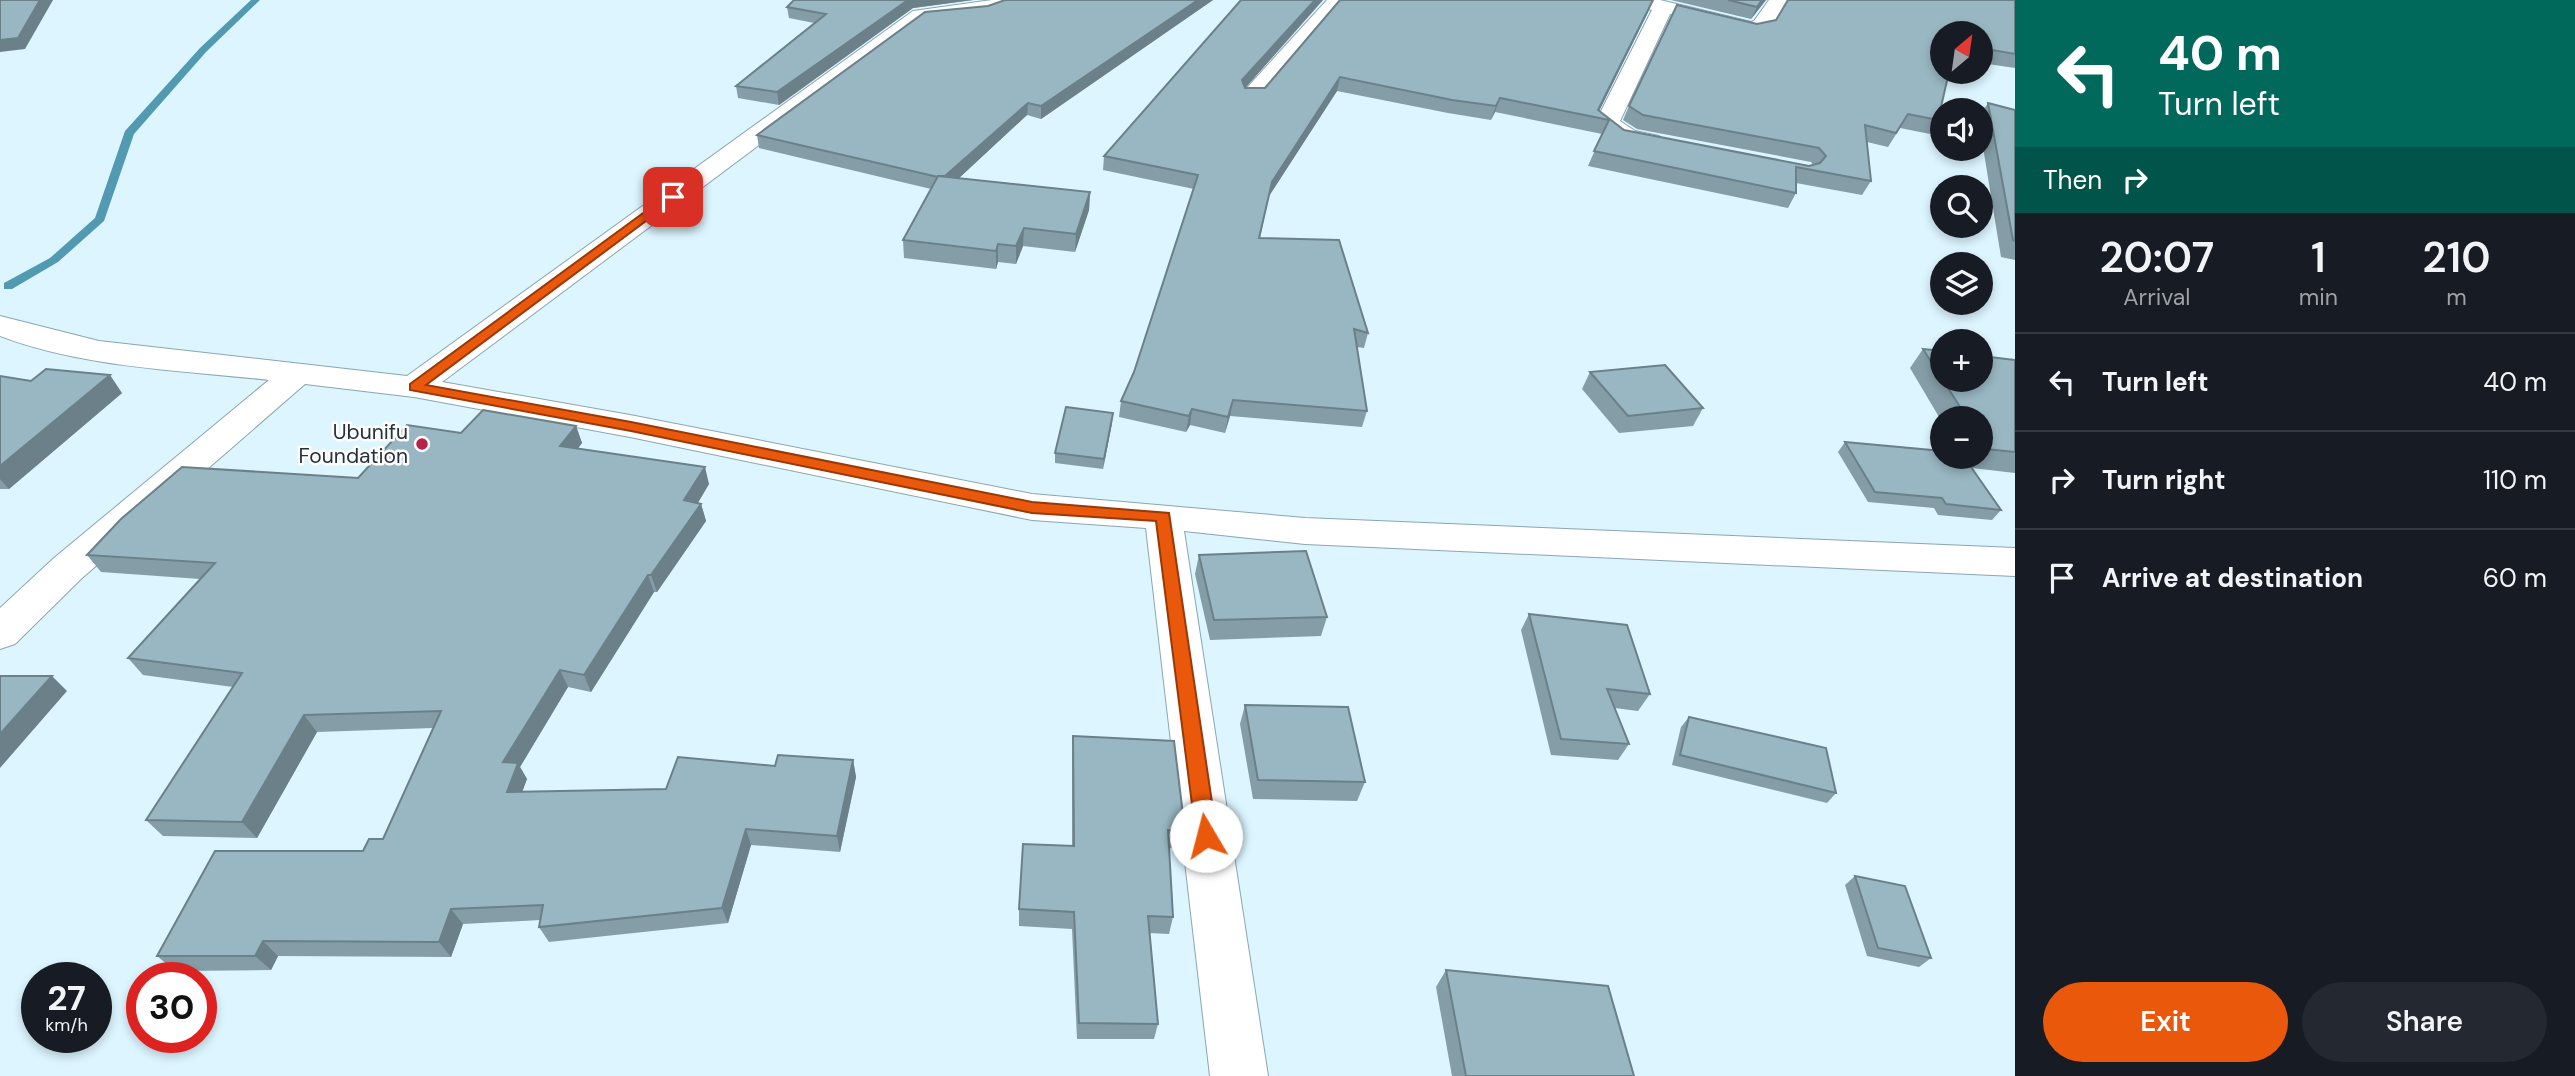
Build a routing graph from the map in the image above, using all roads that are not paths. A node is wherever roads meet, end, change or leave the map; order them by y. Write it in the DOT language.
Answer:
graph roads {
  1 [pos="1010,0"];
  2 [pos="1338,0"];
  3 [pos="1636,0"];
  4 [pos="1779,0"];
  5 [pos="932,6"];
  6 [pos="1663,7"];
  7 [pos="1254,95"];
  8 [pos="1668,144"];
  9 [pos="0,325"];
  10 [pos="296,375"];
  11 [pos="414,387"];
  12 [pos="1163,516"];
  13 [pos="2015,562"];
  14 [pos="0,633"];
  15 [pos="1239,1076"];
  1 -- 5 [label="street"];
  2 -- 7 [label="street"];
  3 -- 6 [label="street"];
  4 -- 6 [label="street"];
  5 -- 11 [label="street"];
  6 -- 8 [label="street"];
  9 -- 10 [label="street"];
  10 -- 11 [label="street"];
  10 -- 14 [label="street"];
  11 -- 12 [label="street"];
  12 -- 13 [label="street"];
  12 -- 15 [label="street"];
}
